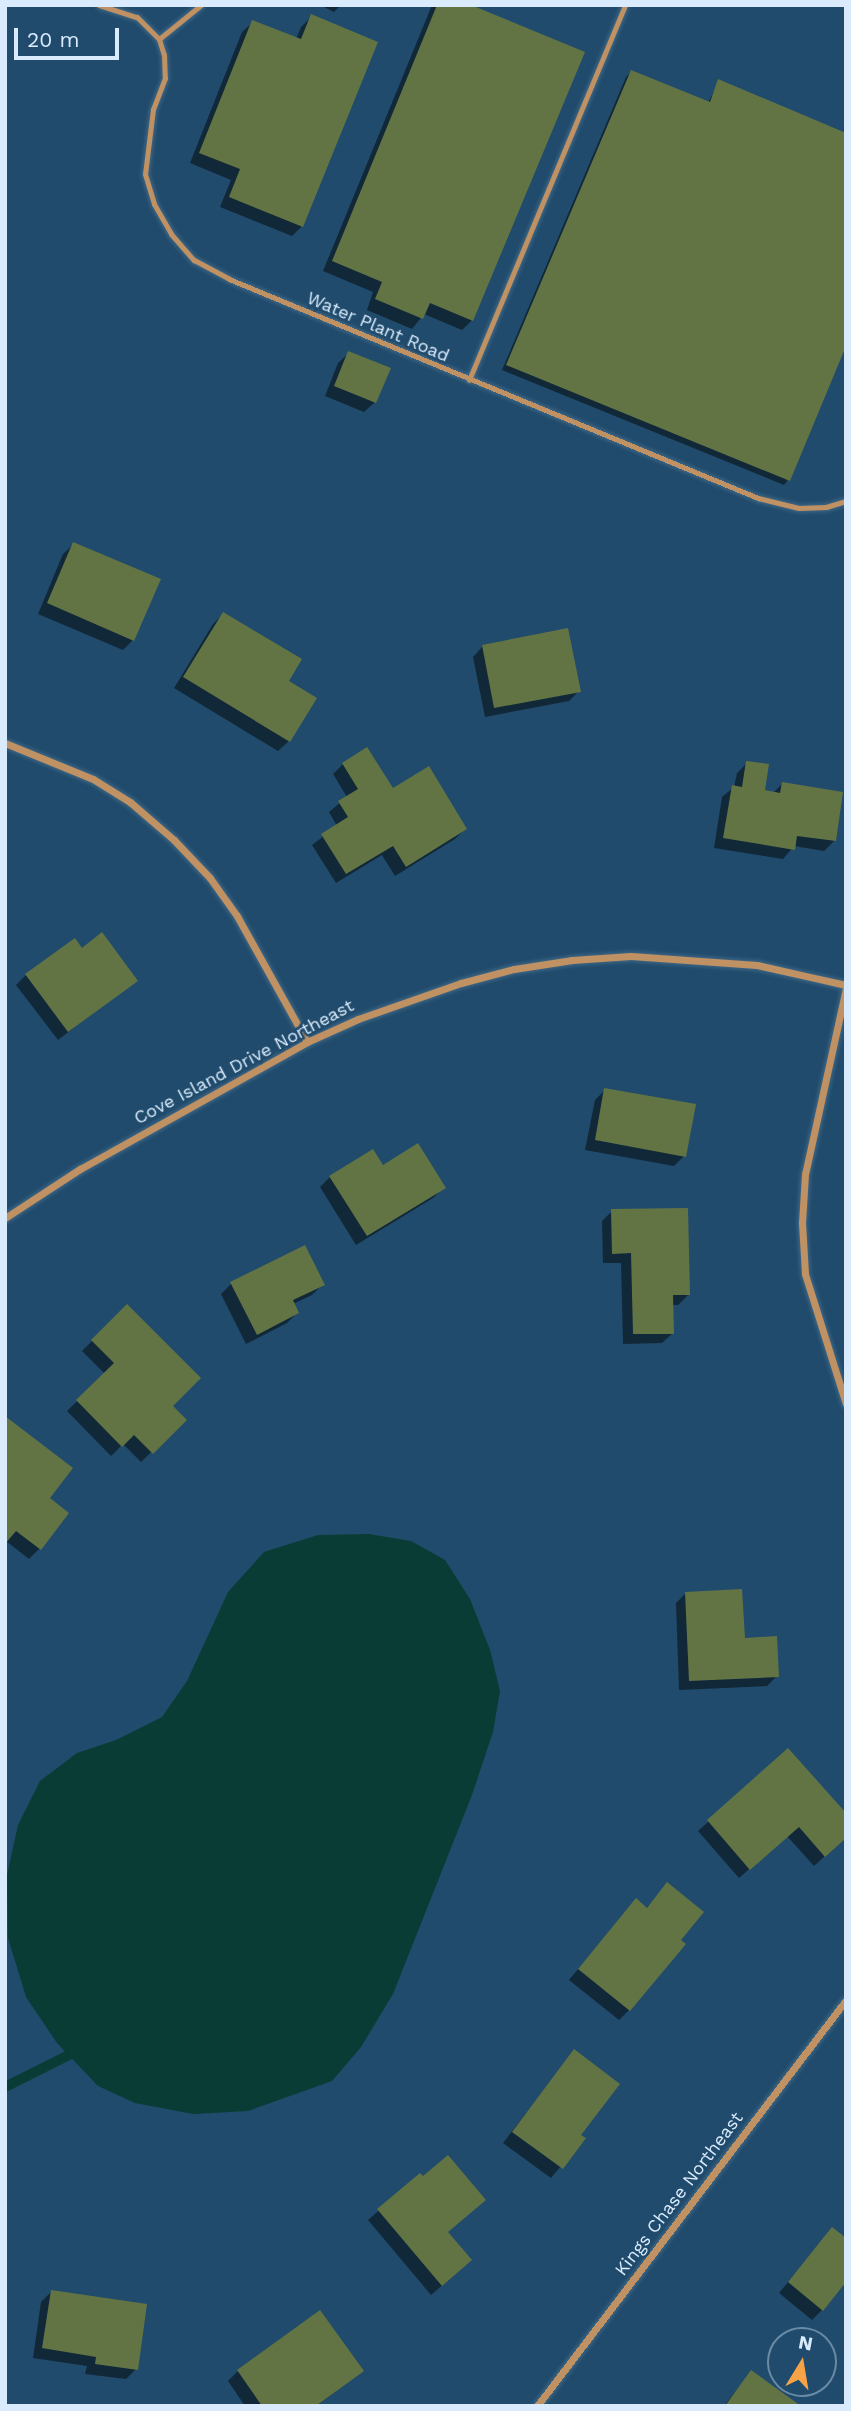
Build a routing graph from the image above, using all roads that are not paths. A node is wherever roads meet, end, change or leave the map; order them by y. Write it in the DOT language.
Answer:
graph roads {
  1 [pos="99,5"];
  2 [pos="201,5"];
  3 [pos="625,5"];
  4 [pos="159,39"];
  5 [pos="469,380"];
  6 [pos="846,501"];
  7 [pos="5,743"];
  8 [pos="846,986"];
  9 [pos="307,1042"];
  10 [pos="5,1217"];
  11 [pos="846,1404"];
  12 [pos="846,2000"];
  13 [pos="537,2406"];
  1 -- 4 [label="lane"];
  2 -- 4 [label="lane"];
  3 -- 5 [label="lane"];
  4 -- 5 [label="lane, Water Plant Road"];
  5 -- 6 [label="lane, Water Plant Road"];
  7 -- 9 [label="street"];
  8 -- 9 [label="street, Cove Island Drive Northeast"];
  8 -- 11 [label="street"];
  9 -- 10 [label="street, Cove Island Drive Northeast"];
  12 -- 13 [label="street, Kings Chase Northeast"];
}
